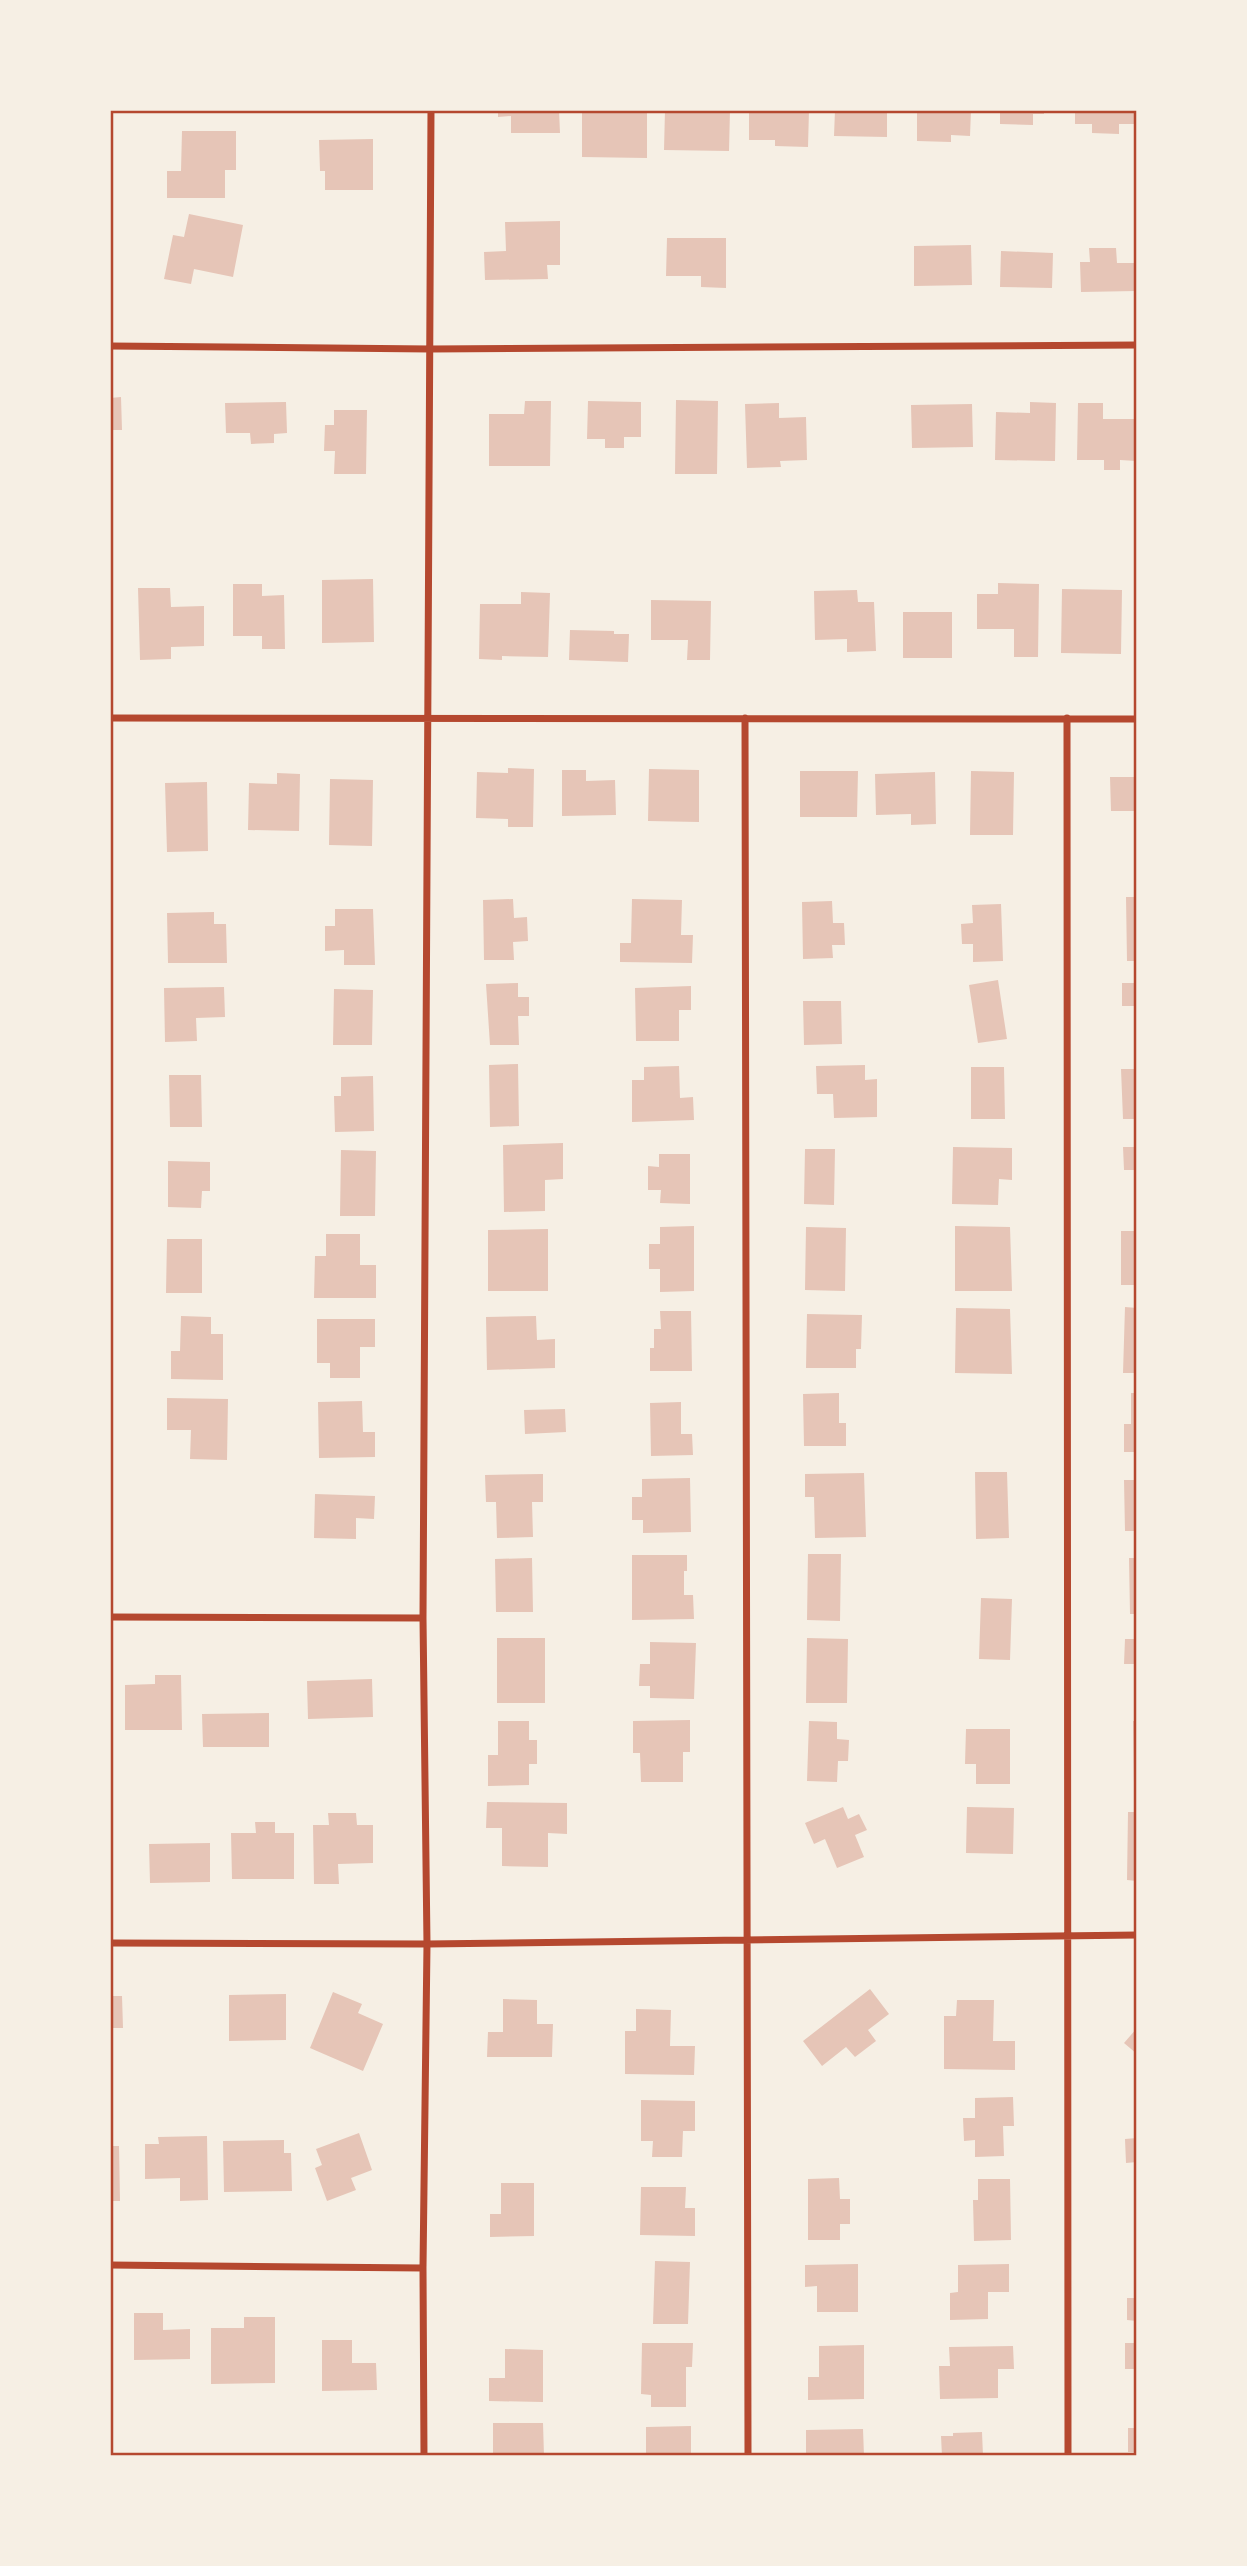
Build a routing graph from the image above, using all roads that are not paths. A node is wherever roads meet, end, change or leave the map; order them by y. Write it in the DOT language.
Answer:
graph roads {
  1 [pos="431,110"];
  2 [pos="1137,345"];
  3 [pos="110,346"];
  4 [pos="429,349"];
  5 [pos="110,718"];
  6 [pos="745,718"];
  7 [pos="1067,718"];
  8 [pos="429,719"];
  9 [pos="1137,719"];
  10 [pos="110,1616"];
  11 [pos="423,1618"];
  12 [pos="1068,1936"];
  13 [pos="1137,1936"];
  14 [pos="748,1940"];
  15 [pos="110,1943"];
  16 [pos="427,1944"];
  17 [pos="110,2265"];
  18 [pos="423,2268"];
  19 [pos="424,2456"];
  20 [pos="748,2456"];
  21 [pos="1068,2456"];
  1 -- 4 [label="street"];
  2 -- 4 [label="street"];
  3 -- 4 [label="street"];
  4 -- 8 [label="street"];
  5 -- 8 [label="street"];
  6 -- 7 [label="street"];
  6 -- 8 [label="street"];
  6 -- 14 [label="street"];
  7 -- 9 [label="street"];
  7 -- 12 [label="street"];
  8 -- 11 [label="street"];
  10 -- 11 [label="street"];
  11 -- 16 [label="street"];
  12 -- 13 [label="street"];
  12 -- 14 [label="street"];
  12 -- 21 [label="street"];
  14 -- 16 [label="street"];
  14 -- 20 [label="street"];
  15 -- 16 [label="street"];
  16 -- 18 [label="street"];
  17 -- 18 [label="street"];
  18 -- 19 [label="street"];
}
